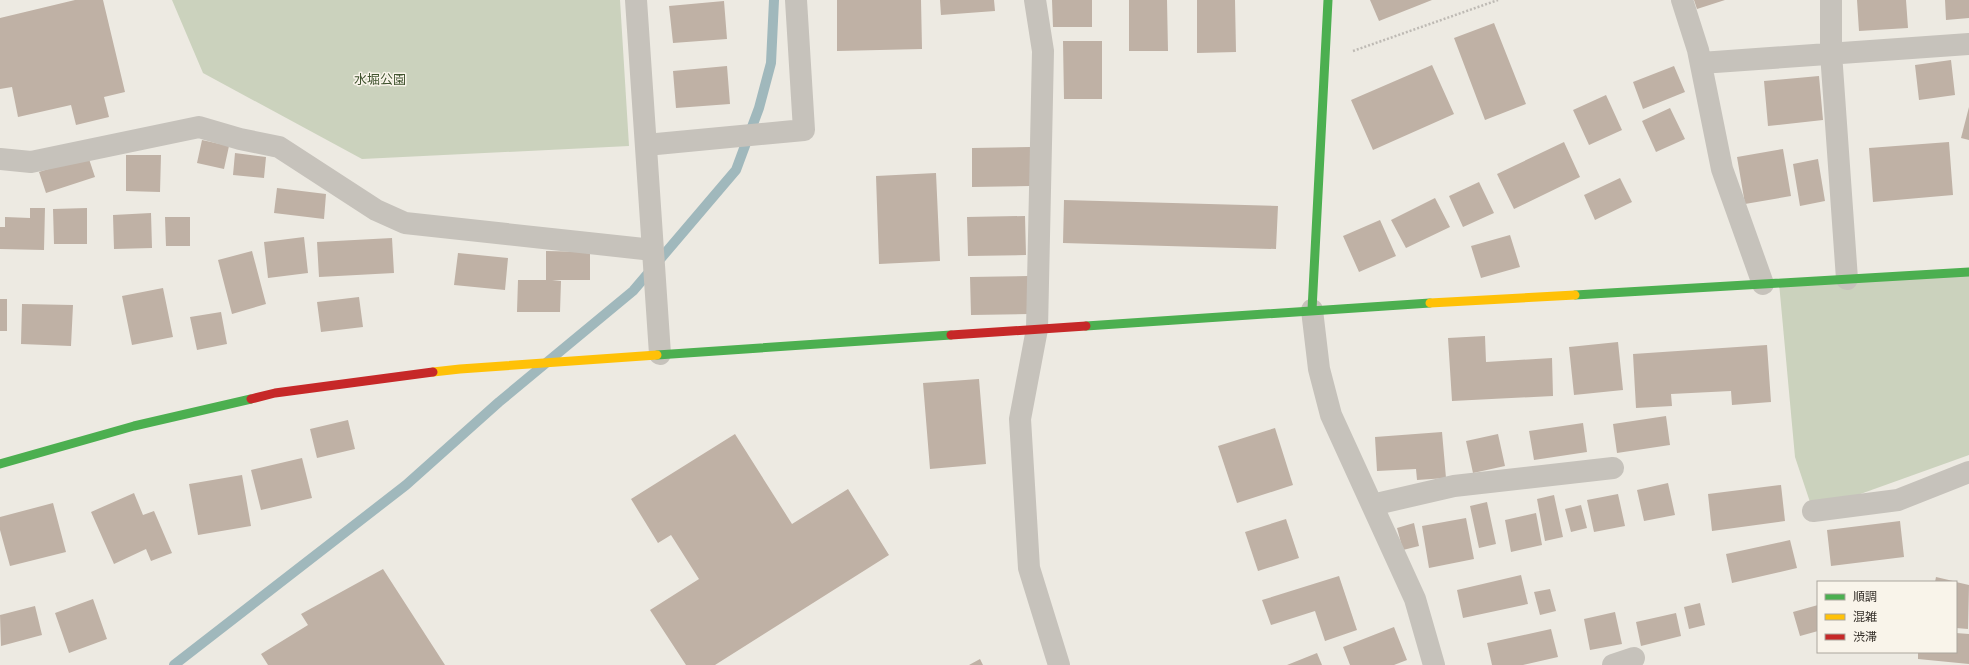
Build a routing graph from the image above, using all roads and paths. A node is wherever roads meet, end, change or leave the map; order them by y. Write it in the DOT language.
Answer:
graph roads {
  1 [pos="636,0"];
  2 [pos="796,0"];
  3 [pos="1035,0"];
  4 [pos="1328,0"];
  5 [pos="1498,0"];
  6 [pos="1682,0"];
  7 [pos="1831,0"];
  8 [pos="1969,44"];
  9 [pos="1831,53"];
  10 [pos="1324,61"];
  11 [pos="1701,63"];
  12 [pos="646,145"];
  13 [pos="0,159"];
  14 [pos="653,250"];
  15 [pos="1969,272"];
  16 [pos="1847,279"];
  17 [pos="1763,284"];
  18 [pos="1312,310"];
  19 [pos="1037,329"];
  20 [pos="660,354"];
  21 [pos="0,464"];
  22 [pos="1613,468"];
  23 [pos="1969,472"];
  24 [pos="1372,505"];
  25 [pos="1813,511"];
  26 [pos="1634,658"];
  27 [pos="1059,665"];
  28 [pos="1434,665"];
  29 [pos="1613,665"];
  1 -- 12 [label="street"];
  2 -- 12 [label="street"];
  3 -- 19 [label="street"];
  4 -- 10 [label="street"];
  5 -- 10 [label="path"];
  6 -- 11 [label="street"];
  7 -- 9 [label="street"];
  8 -- 9 [label="street"];
  9 -- 11 [label="street"];
  9 -- 16 [label="street"];
  10 -- 18 [label="street"];
  11 -- 17 [label="street"];
  12 -- 14 [label="street"];
  13 -- 14 [label="street"];
  14 -- 20 [label="street"];
  15 -- 16 [label="street"];
  16 -- 17 [label="street"];
  17 -- 18 [label="street"];
  18 -- 19 [label="street"];
  18 -- 24 [label="street"];
  19 -- 20 [label="street"];
  19 -- 27 [label="street"];
  20 -- 21 [label="street"];
  22 -- 24 [label="street"];
  23 -- 25 [label="street"];
  24 -- 28 [label="street"];
  26 -- 29 [label="street"];
}
